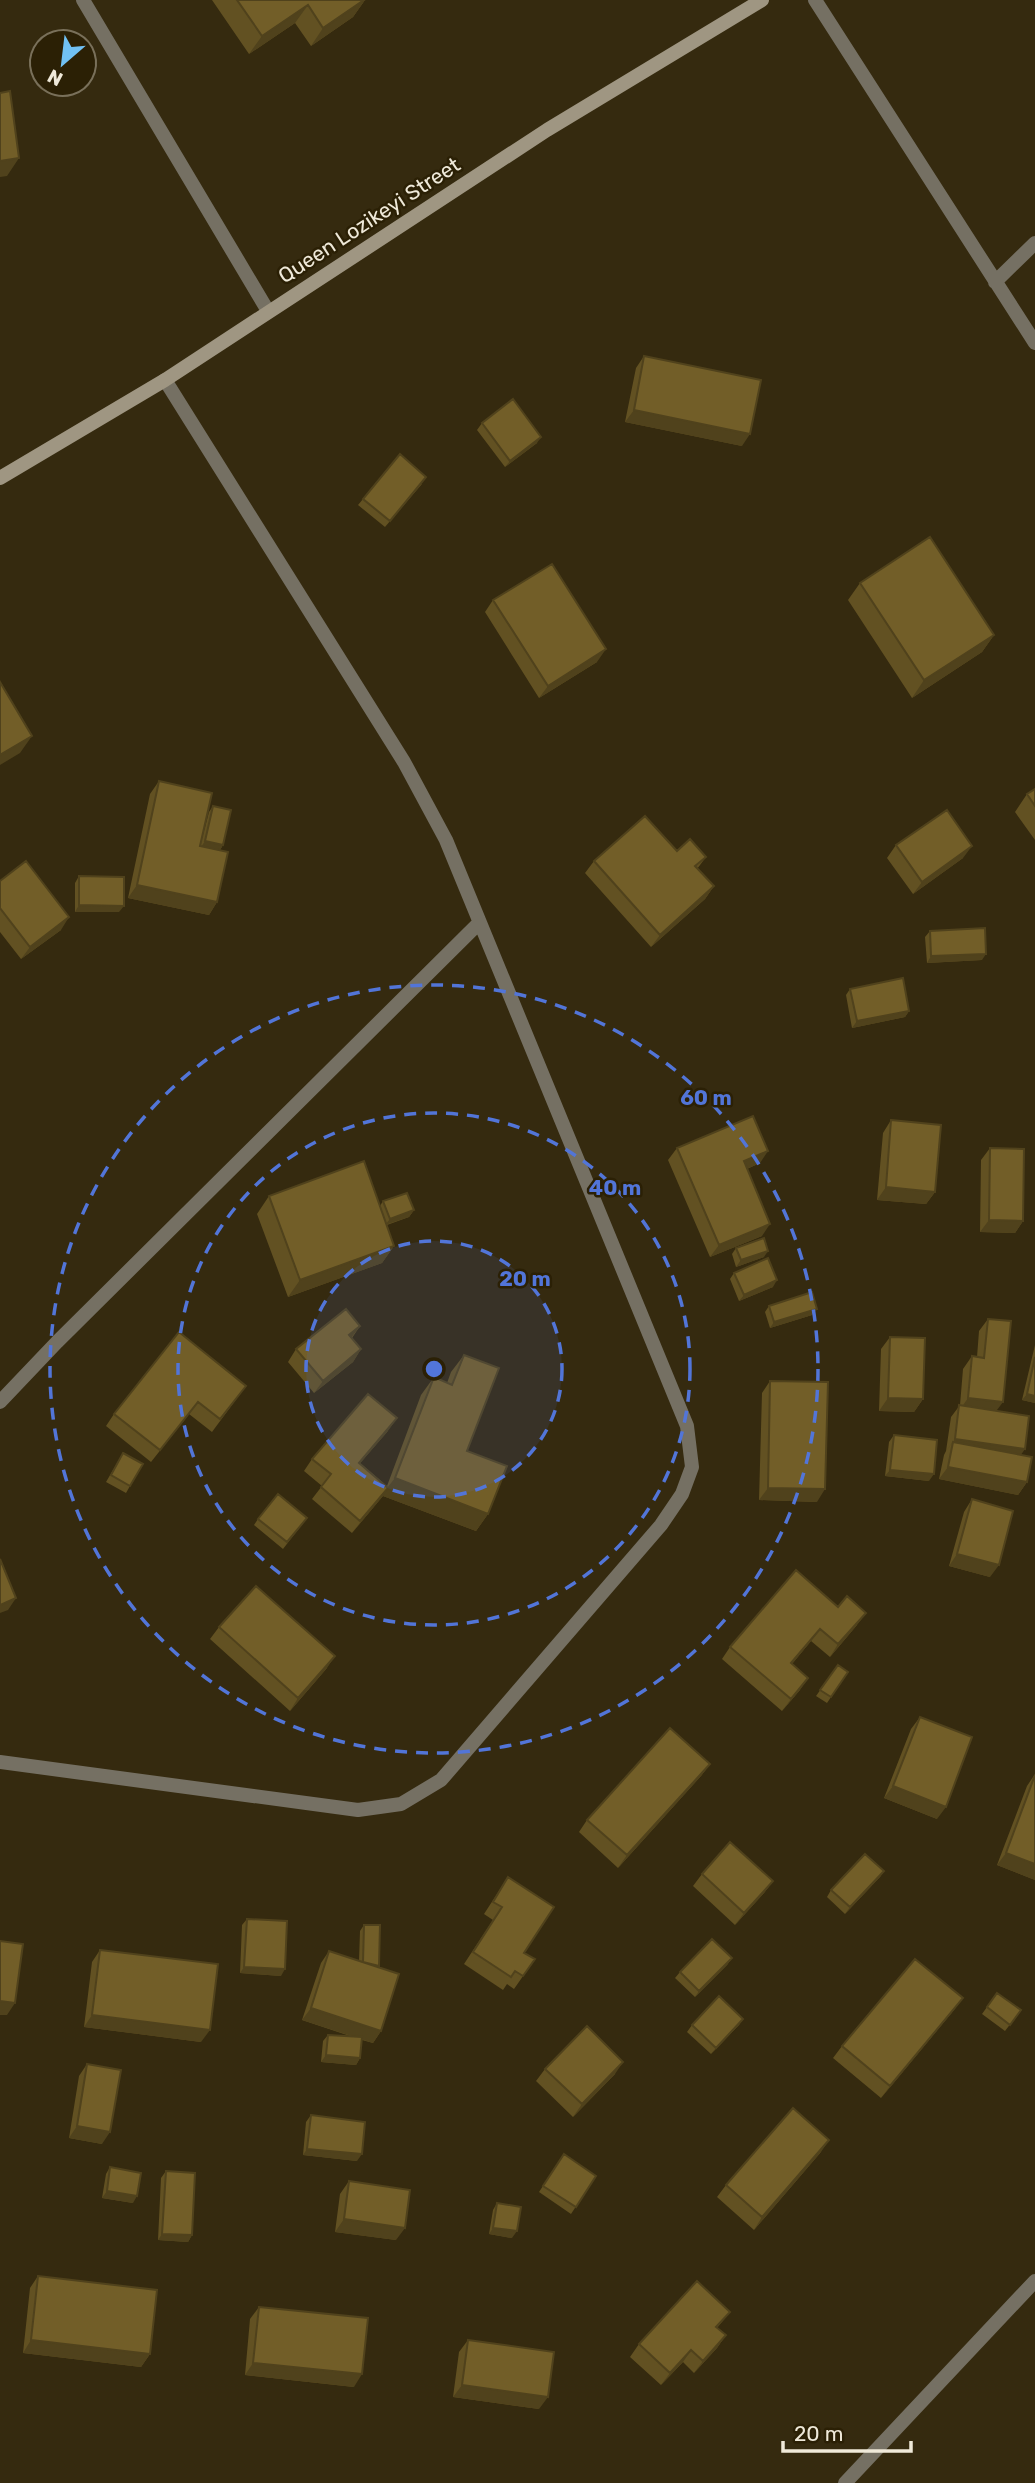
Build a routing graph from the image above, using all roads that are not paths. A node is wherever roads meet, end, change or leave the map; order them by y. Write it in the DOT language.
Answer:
graph roads {
  1 [pos="83,0"];
  2 [pos="762,0"];
  3 [pos="815,0"];
  4 [pos="1035,243"];
  5 [pos="995,282"];
  6 [pos="268,311"];
  7 [pos="1035,343"];
  8 [pos="164,380"];
  9 [pos="0,478"];
  10 [pos="479,923"];
  11 [pos="0,1402"];
  12 [pos="0,1762"];
  13 [pos="1035,2281"];
  14 [pos="845,2483"];
  1 -- 6 [label="street"];
  2 -- 6 [label="main road, Queen Lozikeyi Street"];
  3 -- 5 [label="street"];
  4 -- 5 [label="street"];
  5 -- 7 [label="street"];
  6 -- 8 [label="main road, Queen Lozikeyi Street"];
  8 -- 9 [label="main road, Queen Lozikeyi Street"];
  8 -- 10 [label="street"];
  10 -- 11 [label="street"];
  10 -- 12 [label="street"];
  13 -- 14 [label="street"];
}
